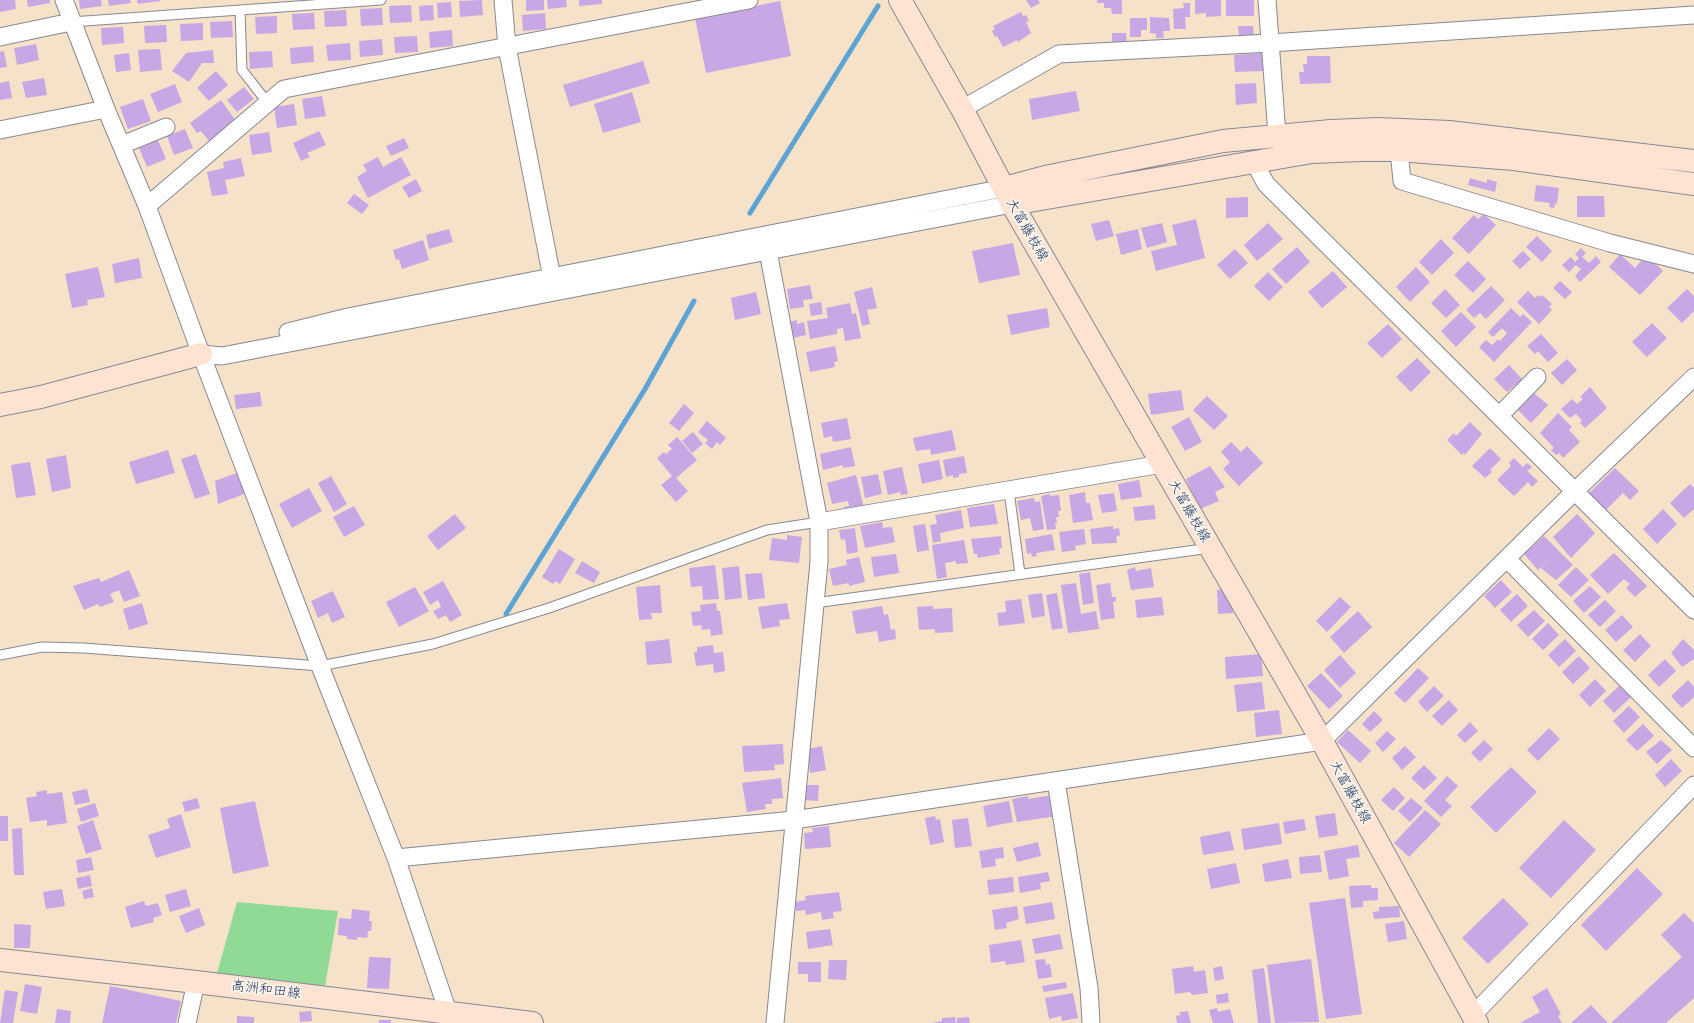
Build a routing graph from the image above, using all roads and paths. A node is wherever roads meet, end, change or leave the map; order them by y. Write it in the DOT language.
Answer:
graph roads {
  1 [pos="64,0"];
  2 [pos="381,0"];
  3 [pos="502,0"];
  4 [pos="749,0"];
  5 [pos="900,0"];
  6 [pos="1268,0"];
  7 [pos="240,10"];
  8 [pos="1694,15"];
  9 [pos="72,22"];
  10 [pos="0,38"];
  11 [pos="1270,43"];
  12 [pos="508,47"];
  13 [pos="266,102"];
  14 [pos="106,109"];
  15 [pos="962,109"];
  16 [pos="166,127"];
  17 [pos="0,130"];
  18 [pos="1277,135"];
  19 [pos="122,145"];
  20 [pos="1399,150"];
  21 [pos="1254,162"];
  22 [pos="1694,162"];
  23 [pos="1694,184"];
  24 [pos="1008,196"];
  25 [pos="147,206"];
  26 [pos="768,251"];
  27 [pos="1694,264"];
  28 [pos="552,278"];
  29 [pos="201,354"];
  30 [pos="1537,377"];
  31 [pos="1694,377"];
  32 [pos="0,405"];
  33 [pos="1499,416"];
  34 [pos="1162,464"];
  35 [pos="1009,491"];
  36 [pos="1574,492"];
  37 [pos="819,522"];
  38 [pos="1211,548"];
  39 [pos="1507,559"];
  40 [pos="1020,574"];
  41 [pos="815,603"];
  42 [pos="1694,610"];
  43 [pos="0,655"];
  44 [pos="320,666"];
  45 [pos="1322,741"];
  46 [pos="1694,748"];
  47 [pos="1056,781"];
  48 [pos="1694,785"];
  49 [pos="794,820"];
  50 [pos="396,858"];
  51 [pos="0,960"];
  52 [pos="196,982"];
  53 [pos="444,1016"];
  54 [pos="1474,1019"];
  55 [pos="188,1023"];
  56 [pos="532,1023"];
  57 [pos="775,1023"];
  58 [pos="1090,1023"];
  1 -- 9 [label="street"];
  2 -- 7 [label="lane"];
  3 -- 12 [label="street"];
  4 -- 12 [label="street"];
  5 -- 15 [label="main road, 大富藤枝線"];
  6 -- 11 [label="street"];
  7 -- 9 [label="lane"];
  7 -- 13 [label="lane"];
  8 -- 11 [label="street"];
  9 -- 10 [label="street"];
  9 -- 14 [label="street"];
  11 -- 15 [label="street"];
  11 -- 18 [label="street"];
  12 -- 13 [label="street"];
  12 -- 28 [label="street"];
  13 -- 25 [label="street"];
  14 -- 17 [label="street"];
  14 -- 19 [label="street"];
  15 -- 24 [label="main road, 大富藤枝線"];
  16 -- 19 [label="street"];
  18 -- 22 [label="main road"];
  18 -- 24 [label="main road"];
  19 -- 25 [label="street"];
  20 -- 21 [label="main road"];
  20 -- 23 [label="main road"];
  20 -- 27 [label="street"];
  21 -- 24 [label="main road"];
  21 -- 33 [label="street"];
  24 -- 26 [label="street"];
  24 -- 28 [label="street"];
  24 -- 34 [label="main road, 大富藤枝線"];
  25 -- 29 [label="street"];
  26 -- 29 [label="street"];
  26 -- 37 [label="street"];
  28 -- 29 [label="street"];
  29 -- 32 [label="main road"];
  29 -- 44 [label="street"];
  30 -- 33 [label="street"];
  31 -- 36 [label="street"];
  33 -- 36 [label="street"];
  34 -- 35 [label="street"];
  34 -- 38 [label="main road, 大富藤枝線"];
  35 -- 37 [label="street"];
  35 -- 40 [label="lane"];
  36 -- 39 [label="street"];
  36 -- 42 [label="street"];
  37 -- 41 [label="street"];
  37 -- 44 [label="lane"];
  38 -- 40 [label="lane"];
  38 -- 45 [label="main road, 大富藤枝線"];
  39 -- 45 [label="street"];
  39 -- 46 [label="street"];
  40 -- 41 [label="lane"];
  41 -- 49 [label="street"];
  43 -- 44 [label="lane"];
  44 -- 50 [label="street"];
  45 -- 47 [label="street"];
  45 -- 54 [label="main road, 大富藤枝線"];
  47 -- 49 [label="street"];
  47 -- 58 [label="street"];
  48 -- 54 [label="street"];
  49 -- 50 [label="street"];
  49 -- 57 [label="street"];
  50 -- 53 [label="street"];
  51 -- 52 [label="main road, 高洲和田線"];
  52 -- 53 [label="main road, 高洲和田線"];
  52 -- 55 [label="street"];
  53 -- 56 [label="main road, 高洲和田線"];
}
